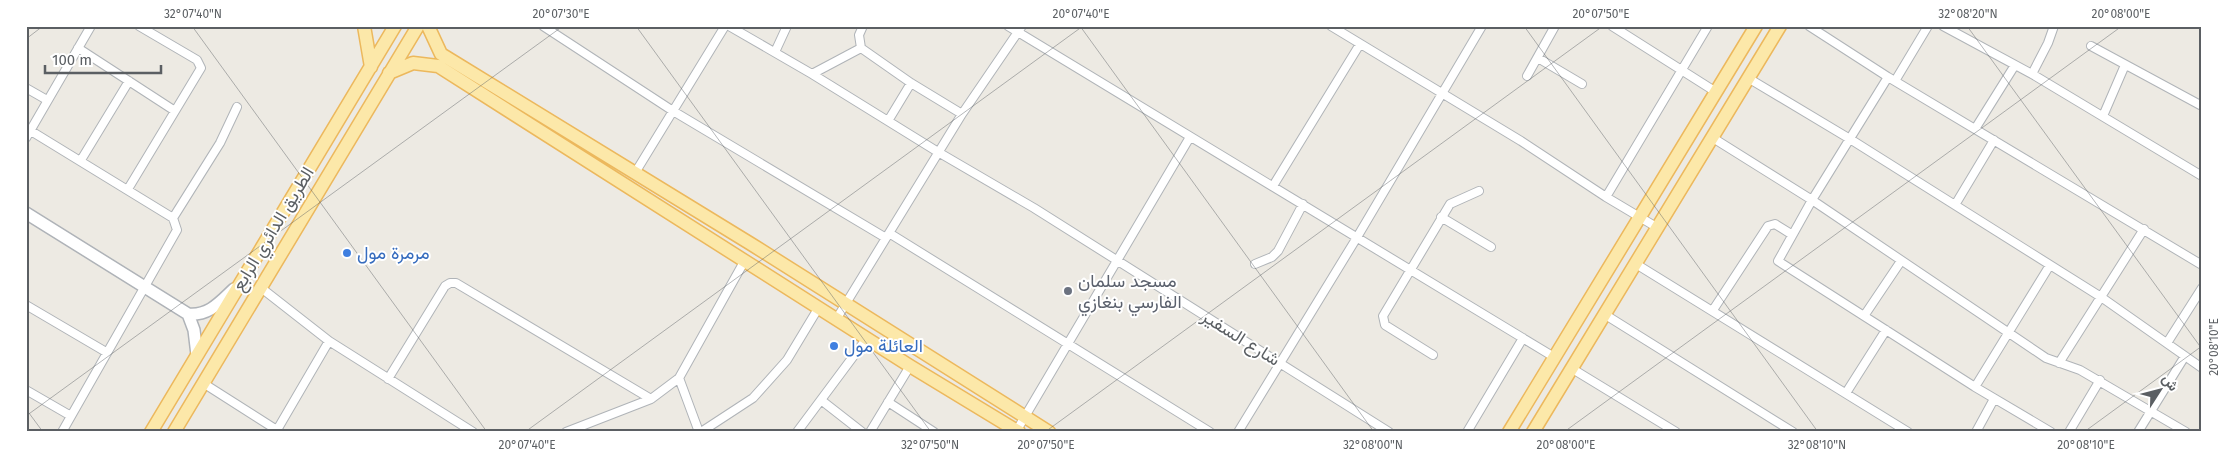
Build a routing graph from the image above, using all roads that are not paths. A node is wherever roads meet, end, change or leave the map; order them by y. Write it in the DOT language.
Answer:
graph roads {
  1 [pos="91,26"];
  2 [pos="139,26"];
  3 [pos="364,26"];
  4 [pos="395,26"];
  5 [pos="418,26"];
  6 [pos="428,26"];
  7 [pos="543,26"];
  8 [pos="725,26"];
  9 [pos="729,26"];
  10 [pos="787,26"];
  11 [pos="863,26"];
  12 [pos="1008,26"];
  13 [pos="1331,26"];
  14 [pos="1482,26"];
  15 [pos="1555,26"];
  16 [pos="1612,26"];
  17 [pos="1708,26"];
  18 [pos="1756,26"];
  19 [pos="1780,26"];
  20 [pos="1809,26"];
  21 [pos="1928,26"];
  22 [pos="1943,26"];
  23 [pos="2054,26"];
  24 [pos="1020,29"];
  25 [pos="1360,44"];
  26 [pos="2091,46"];
  27 [pos="78,48"];
  28 [pos="861,48"];
  29 [pos="775,52"];
  30 [pos="1538,58"];
  31 [pos="2015,65"];
  32 [pos="2125,65"];
  33 [pos="371,67"];
  34 [pos="1682,70"];
  35 [pos="389,73"];
  36 [pos="812,74"];
  37 [pos="2032,74"];
  38 [pos="1527,76"];
  39 [pos="1748,78"];
  40 [pos="1891,79"];
  41 [pos="129,81"];
  42 [pos="911,83"];
  43 [pos="1582,84"];
  44 [pos="26,88"];
  45 [pos="1441,92"];
  46 [pos="1716,92"];
  47 [pos="47,100"];
  48 [pos="2202,106"];
  49 [pos="237,108"];
  50 [pos="175,111"];
  51 [pos="673,111"];
  52 [pos="962,114"];
  53 [pos="2103,116"];
  54 [pos="888,121"];
  55 [pos="1975,129"];
  56 [pos="31,131"];
  57 [pos="1190,137"];
  58 [pos="26,138"];
  59 [pos="1713,138"];
  60 [pos="1850,139"];
  61 [pos="1994,140"];
  62 [pos="938,152"];
  63 [pos="81,160"];
  64 [pos="635,173"];
  65 [pos="2202,176"];
  66 [pos="1273,186"];
  67 [pos="128,189"];
  68 [pos="1479,190"];
  69 [pos="1606,197"];
  70 [pos="1812,200"];
  71 [pos="1303,204"];
  72 [pos="1955,205"];
  73 [pos="26,213"];
  74 [pos="1441,217"];
  75 [pos="1640,217"];
  76 [pos="173,218"];
  77 [pos="1658,228"];
  78 [pos="2144,229"];
  79 [pos="1792,234"];
  80 [pos="888,236"];
  81 [pos="1356,239"];
  82 [pos="1491,247"];
  83 [pos="745,260"];
  84 [pos="1119,261"];
  85 [pos="1902,261"];
  86 [pos="1254,264"];
  87 [pos="1636,264"];
  88 [pos="2050,265"];
  89 [pos="2202,265"];
  90 [pos="1410,270"];
  91 [pos="240,283"];
  92 [pos="144,285"];
  93 [pos="260,287"];
  94 [pos="2202,288"];
  95 [pos="2101,297"];
  96 [pos="26,305"];
  97 [pos="846,305"];
  98 [pos="819,307"];
  99 [pos="1714,310"];
  100 [pos="188,314"];
  101 [pos="1604,314"];
  102 [pos="1864,316"];
  103 [pos="837,318"];
  104 [pos="1886,330"];
  105 [pos="2009,333"];
  106 [pos="867,338"];
  107 [pos="1523,338"];
  108 [pos="329,342"];
  109 [pos="2167,344"];
  110 [pos="1067,345"];
  111 [pos="106,352"];
  112 [pos="1433,355"];
  113 [pos="2185,356"];
  114 [pos="1554,357"];
  115 [pos="193,361"];
  116 [pos="1280,362"];
  117 [pos="2059,363"];
  118 [pos="910,366"];
  119 [pos="1572,368"];
  120 [pos="2202,368"];
  121 [pos="954,372"];
  122 [pos="679,378"];
  123 [pos="388,379"];
  124 [pos="205,380"];
  125 [pos="2100,380"];
  126 [pos="945,387"];
  127 [pos="1975,387"];
  128 [pos="26,390"];
  129 [pos="1846,393"];
  130 [pos="651,399"];
  131 [pos="1994,399"];
  132 [pos="821,400"];
  133 [pos="888,402"];
  134 [pos="167,405"];
  135 [pos="2152,410"];
  136 [pos="184,415"];
  137 [pos="71,416"];
  138 [pos="1025,416"];
  139 [pos="279,431"];
  140 [pos="1018,431"];
  141 [pos="62,432"];
  142 [pos="151,432"];
  143 [pos="174,432"];
  144 [pos="473,432"];
  145 [pos="566,432"];
  146 [pos="700,432"];
  147 [pos="797,432"];
  148 [pos="862,432"];
  149 [pos="870,432"];
  150 [pos="934,432"];
  151 [pos="1049,432"];
  152 [pos="1210,432"];
  153 [pos="1238,432"];
  154 [pos="1389,432"];
  155 [pos="1467,432"];
  156 [pos="1509,432"];
  157 [pos="1533,432"];
  158 [pos="1676,432"];
  159 [pos="1793,432"];
  160 [pos="1908,432"];
  161 [pos="1976,432"];
  162 [pos="2051,432"];
  163 [pos="2068,432"];
  164 [pos="2138,432"];
  165 [pos="2186,432"];
  1 -- 27 [label="street"];
  2 -- 50 [label="street"];
  3 -- 33 [label="main road"];
  4 -- 33 [label="main road, الطريق الدائري الرابع"];
  5 -- 35 [label="main road, الطريق الدائري الرابع"];
  6 -- 64 [label="main road"];
  7 -- 51 [label="street"];
  8 -- 51 [label="street"];
  9 -- 29 [label="street, شارع السفير"];
  10 -- 29 [label="street"];
  11 -- 28 [label="street"];
  12 -- 24 [label="street"];
  13 -- 25 [label="street"];
  14 -- 45 [label="street"];
  15 -- 30 [label="street"];
  16 -- 34 [label="street"];
  17 -- 34 [label="street"];
  18 -- 46 [label="main road"];
  19 -- 39 [label="main road"];
  20 -- 40 [label="street"];
  21 -- 40 [label="street"];
  22 -- 31 [label="street"];
  23 -- 37 [label="street"];
  24 -- 52 [label="street"];
  24 -- 57 [label="street"];
  25 -- 45 [label="street"];
  25 -- 66 [label="street"];
  26 -- 32 [label="street"];
  27 -- 41 [label="street"];
  27 -- 47 [label="street"];
  28 -- 36 [label="street"];
  28 -- 42 [label="street"];
  29 -- 36 [label="street, شارع السفير"];
  30 -- 38 [label="street"];
  30 -- 43 [label="street"];
  31 -- 37 [label="street"];
  31 -- 55 [label="street"];
  32 -- 48 [label="street"];
  32 -- 53 [label="street"];
  33 -- 91 [label="main road, الطريق الدائري الرابع"];
  34 -- 46 [label="street"];
  34 -- 69 [label="street"];
  35 -- 83 [label="main road"];
  35 -- 93 [label="main road, الطريق الدائري الرابع"];
  36 -- 54 [label="street, شارع السفير"];
  37 -- 53 [label="street"];
  39 -- 59 [label="main road"];
  39 -- 60 [label="street"];
  40 -- 55 [label="street"];
  40 -- 60 [label="street"];
  41 -- 50 [label="street"];
  41 -- 63 [label="street"];
  42 -- 52 [label="street"];
  42 -- 54 [label="street"];
  44 -- 47 [label="street"];
  45 -- 69 [label="street"];
  45 -- 81 [label="street"];
  46 -- 75 [label="main road"];
  47 -- 56 [label="street"];
  49 -- 76 [label="street"];
  50 -- 67 [label="street"];
  51 -- 64 [label="street"];
  51 -- 80 [label="street"];
  52 -- 62 [label="street"];
  53 -- 65 [label="street"];
  54 -- 62 [label="street, شارع السفير"];
  55 -- 61 [label="street"];
  56 -- 58 [label="street"];
  56 -- 63 [label="street"];
  57 -- 66 [label="street"];
  57 -- 84 [label="street"];
  59 -- 70 [label="street"];
  59 -- 77 [label="main road"];
  60 -- 70 [label="street"];
  60 -- 72 [label="street"];
  61 -- 72 [label="street"];
  61 -- 78 [label="street"];
  62 -- 80 [label="street"];
  62 -- 84 [label="street, شارع السفير"];
  63 -- 67 [label="street"];
  64 -- 97 [label="main road"];
  66 -- 71 [label="street"];
  67 -- 76 [label="street"];
  68 -- 74 [label="street"];
  69 -- 75 [label="street"];
  70 -- 79 [label="street"];
  70 -- 85 [label="street"];
  71 -- 81 [label="street"];
  71 -- 86 [label="street"];
  72 -- 88 [label="street"];
  73 -- 92 [label="street"];
  74 -- 82 [label="street"];
  74 -- 90 [label="street"];
  75 -- 77 [label="street"];
  75 -- 114 [label="main road"];
  76 -- 92 [label="street"];
  77 -- 87 [label="main road"];
  78 -- 89 [label="street"];
  78 -- 95 [label="street"];
  79 -- 99 [label="street"];
  79 -- 102 [label="street"];
  80 -- 97 [label="street"];
  80 -- 110 [label="street"];
  81 -- 90 [label="street"];
  81 -- 116 [label="street"];
  83 -- 98 [label="main road"];
  83 -- 122 [label="street"];
  84 -- 110 [label="street"];
  84 -- 116 [label="street, شارع السفير"];
  85 -- 102 [label="street"];
  85 -- 105 [label="street"];
  87 -- 99 [label="street"];
  87 -- 101 [label="main road"];
  88 -- 95 [label="street"];
  88 -- 105 [label="street"];
  90 -- 107 [label="street"];
  90 -- 112 [label="street"];
  91 -- 100 [label="street"];
  91 -- 115 [label="main road, الطريق الدائري الرابع"];
  92 -- 100 [label="street"];
  92 -- 111 [label="street"];
  93 -- 108 [label="street"];
  93 -- 124 [label="main road, الطريق الدائري الرابع"];
  94 -- 109 [label="street"];
  95 -- 109 [label="street"];
  95 -- 117 [label="street"];
  96 -- 111 [label="street"];
  97 -- 103 [label="street"];
  97 -- 121 [label="main road"];
  98 -- 103 [label="main road"];
  98 -- 146 [label="street"];
  99 -- 129 [label="street"];
  100 -- 115 [label="street"];
  101 -- 119 [label="main road"];
  101 -- 159 [label="street"];
  102 -- 104 [label="street"];
  103 -- 106 [label="main road"];
  104 -- 127 [label="street"];
  104 -- 129 [label="street"];
  105 -- 117 [label="street"];
  105 -- 127 [label="street"];
  106 -- 118 [label="main road"];
  106 -- 132 [label="street"];
  107 -- 114 [label="street"];
  107 -- 155 [label="street"];
  108 -- 123 [label="street"];
  108 -- 139 [label="street"];
  109 -- 113 [label="street"];
  110 -- 138 [label="street"];
  110 -- 152 [label="street"];
  111 -- 137 [label="street"];
  113 -- 120 [label="street"];
  113 -- 135 [label="street"];
  114 -- 156 [label="main road"];
  115 -- 124 [label="main road"];
  115 -- 134 [label="main road, الطريق الدائري الرابع"];
  116 -- 153 [label="street"];
  116 -- 154 [label="street, شارع السفير"];
  117 -- 125 [label="street"];
  118 -- 126 [label="main road"];
  118 -- 133 [label="street"];
  119 -- 157 [label="main road"];
  119 -- 158 [label="street"];
  121 -- 126 [label="main road"];
  121 -- 138 [label="main road"];
  122 -- 130 [label="street"];
  122 -- 146 [label="street"];
  123 -- 130 [label="street"];
  123 -- 144 [label="street"];
  124 -- 136 [label="main road, الطريق الدائري الرابع"];
  124 -- 139 [label="street"];
  125 -- 135 [label="street"];
  125 -- 163 [label="street"];
  126 -- 140 [label="main road"];
  127 -- 131 [label="street"];
  128 -- 137 [label="street"];
  129 -- 160 [label="street"];
  130 -- 145 [label="street"];
  131 -- 161 [label="street"];
  131 -- 162 [label="street"];
  132 -- 147 [label="street"];
  132 -- 148 [label="street"];
  133 -- 149 [label="street"];
  133 -- 150 [label="street"];
  134 -- 136 [label="main road"];
  134 -- 142 [label="main road, الطريق الدائري الرابع"];
  135 -- 164 [label="street"];
  135 -- 165 [label="street"];
  136 -- 143 [label="main road, الطريق الدائري الرابع"];
  137 -- 141 [label="street"];
  138 -- 140 [label="street"];
  138 -- 151 [label="main road"];
}
